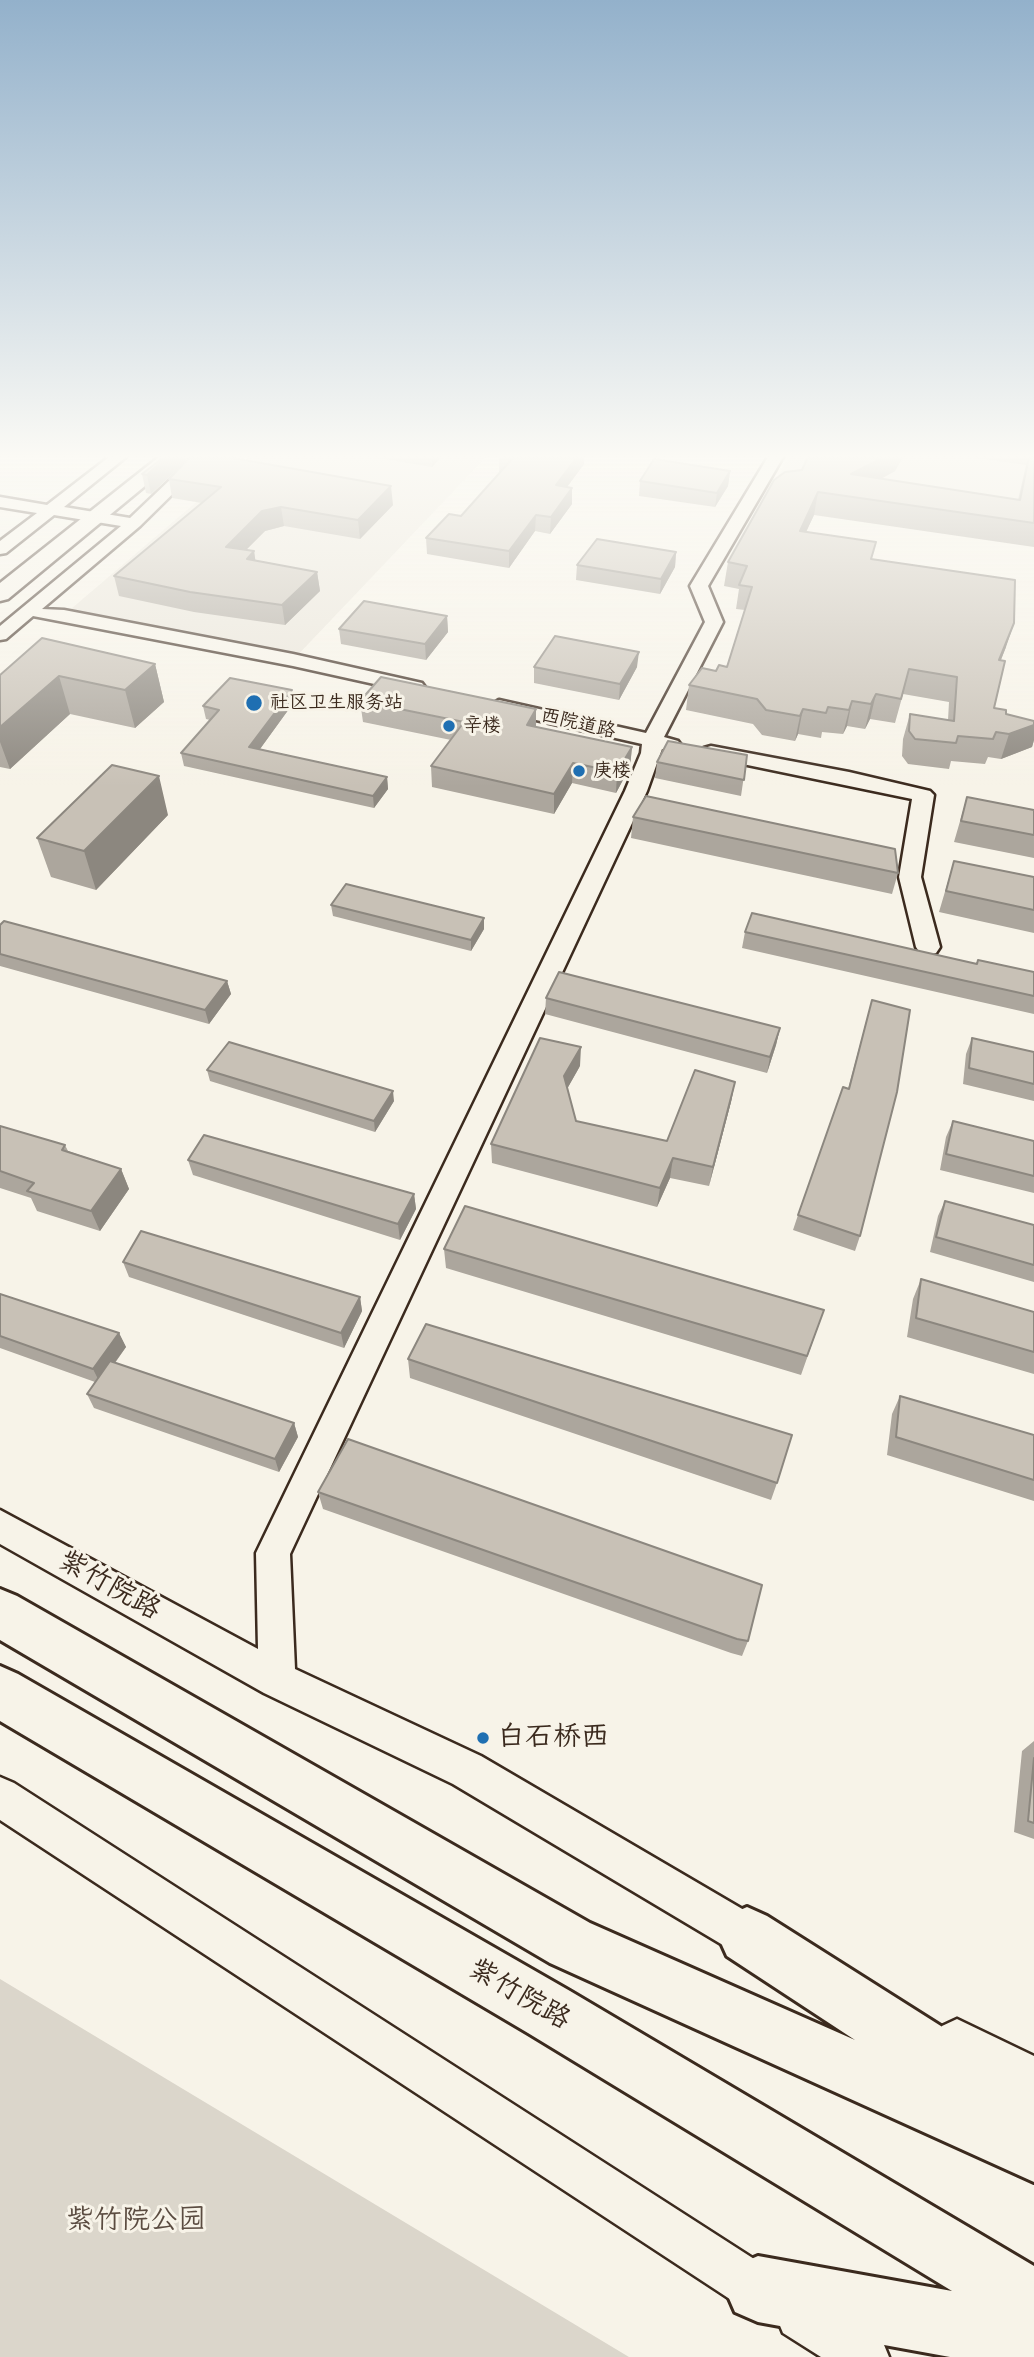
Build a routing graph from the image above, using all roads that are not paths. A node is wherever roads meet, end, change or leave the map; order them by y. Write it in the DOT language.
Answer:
graph roads {
  1 [pos="29,567"];
  2 [pos="81,567"];
  3 [pos="710,567"];
  4 [pos="0,594"];
  5 [pos="41,614"];
  6 [pos="0,635"];
  7 [pos="441,693"];
  8 [pos="480,702"];
  9 [pos="652,741"];
  10 [pos="928,947"];
  11 [pos="0,1526"];
  12 [pos="0,1613"];
  13 [pos="277,1680"];
  14 [pos="0,1692"];
  15 [pos="0,1797"];
  16 [pos="747,1936"];
  17 [pos="1034,2079"];
  18 [pos="1034,2121"];
  19 [pos="1034,2151"];
  20 [pos="758,2289"];
  21 [pos="1034,2303"];
  22 [pos="1034,2339"];
  23 [pos="865,2357"];
  1 -- 4 [label="main road"];
  2 -- 6 [label="street"];
  3 -- 9 [label="street"];
  5 -- 7 [label="street"];
  8 -- 9 [label="street, 西院道路"];
  9 -- 10 [label="street, 西院道路"];
  9 -- 13 [label="street"];
  11 -- 13 [label="street, 紫竹院路"];
  12 -- 19 [label="highway"];
  13 -- 16 [label="street, 紫竹院路"];
  14 -- 21 [label="highway, 紫竹院路"];
  15 -- 20 [label="street"];
  16 -- 17 [label="street, 紫竹院路"];
  16 -- 18 [label="highway"];
  20 -- 22 [label="highway"];
  20 -- 23 [label="street"];
}
